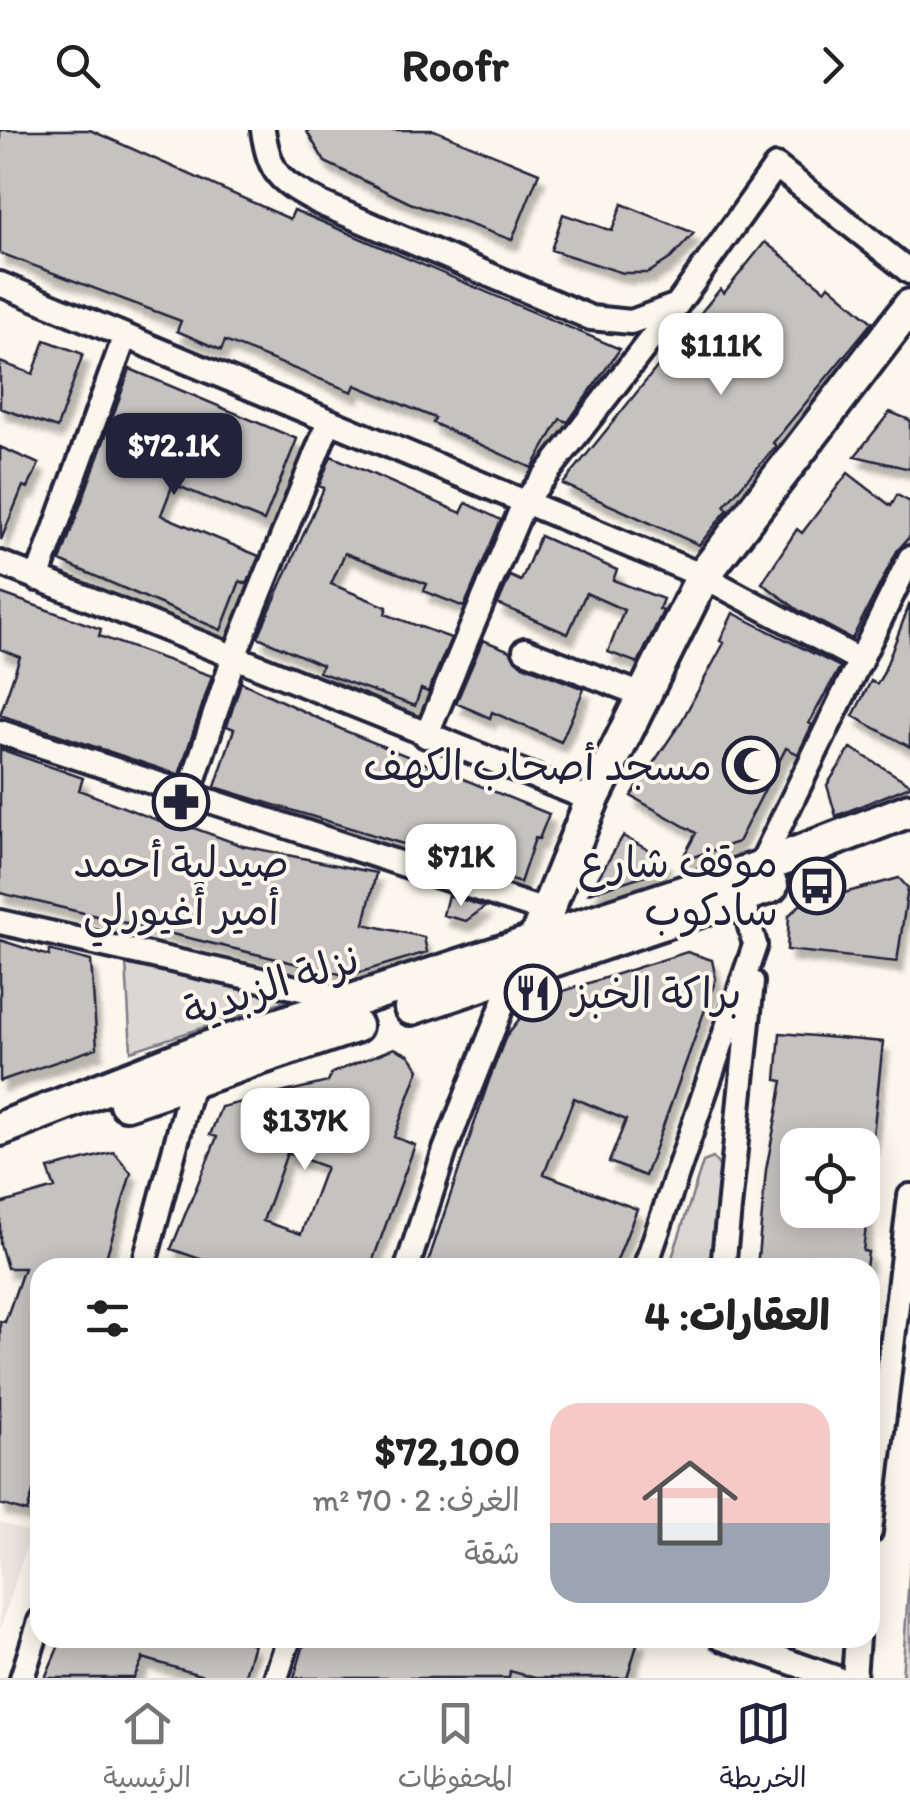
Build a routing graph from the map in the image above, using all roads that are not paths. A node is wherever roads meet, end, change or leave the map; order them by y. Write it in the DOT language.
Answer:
graph roads {
  1 [pos="263,130"];
  2 [pos="910,272"];
  3 [pos="0,284"];
  4 [pos="677,305"];
  5 [pos="910,306"];
  6 [pos="125,336"];
  7 [pos="329,422"];
  8 [pos="524,503"];
  9 [pos="910,558"];
  10 [pos="0,563"];
  11 [pos="703,576"];
  12 [pos="37,578"];
  13 [pos="525,650"];
  14 [pos="233,658"];
  15 [pos="860,661"];
  16 [pos="645,696"];
  17 [pos="0,732"];
  18 [pos="426,736"];
  19 [pos="189,794"];
  20 [pos="592,800"];
  21 [pos="910,810"];
  22 [pos="910,834"];
  23 [pos="758,868"];
  24 [pos="742,897"];
  25 [pos="545,911"];
  26 [pos="0,922"];
  27 [pos="534,943"];
  28 [pos="755,945"];
  29 [pos="516,974"];
  30 [pos="359,1002"];
  31 [pos="192,1080"];
  32 [pos="0,1129"];
  33 [pos="0,1150"];
  34 [pos="910,1196"];
  35 [pos="146,1258"];
  36 [pos="411,1258"];
  37 [pos="648,1258"];
  38 [pos="725,1258"];
  39 [pos="880,1448"];
  40 [pos="31,1648"];
  41 [pos="286,1648"];
  42 [pos="750,1648"];
  43 [pos="856,1648"];
  44 [pos="22,1678"];
  45 [pos="276,1678"];
  46 [pos="836,1678"];
  47 [pos="854,1678"];
  1 -- 4 [label="street"];
  2 -- 4 [label="street"];
  3 -- 6 [label="street"];
  4 -- 8 [label="street"];
  5 -- 11 [label="main road"];
  6 -- 7 [label="street"];
  6 -- 12 [label="street"];
  7 -- 8 [label="street"];
  7 -- 14 [label="street"];
  8 -- 11 [label="street"];
  8 -- 18 [label="street"];
  9 -- 15 [label="street"];
  10 -- 12 [label="street"];
  11 -- 15 [label="street"];
  11 -- 16 [label="main road"];
  12 -- 14 [label="street"];
  13 -- 16 [label="street"];
  14 -- 18 [label="street"];
  14 -- 19 [label="street"];
  15 -- 23 [label="street"];
  16 -- 20 [label="main road"];
  17 -- 19 [label="street"];
  18 -- 20 [label="street"];
  19 -- 25 [label="street"];
  20 -- 25 [label="main road"];
  21 -- 23 [label="main road, نزلة الزبدية"];
  22 -- 24 [label="main road, نزلة الزبدية"];
  23 -- 27 [label="main road, نزلة الزبدية"];
  24 -- 28 [label="street"];
  24 -- 29 [label="main road, نزلة الزبدية"];
  25 -- 27 [label="main road"];
  26 -- 30 [label="street"];
  27 -- 30 [label="main road, نزلة الزبدية"];
  28 -- 37 [label="street"];
  28 -- 38 [label="street"];
  29 -- 31 [label="main road, نزلة الزبدية"];
  29 -- 36 [label="street"];
  30 -- 32 [label="main road, نزلة الزبدية"];
  31 -- 33 [label="main road, نزلة الزبدية"];
  31 -- 35 [label="street"];
  34 -- 39 [label="street"];
  40 -- 44 [label="street"];
  41 -- 45 [label="street"];
  42 -- 46 [label="street"];
  43 -- 47 [label="street"];
}
